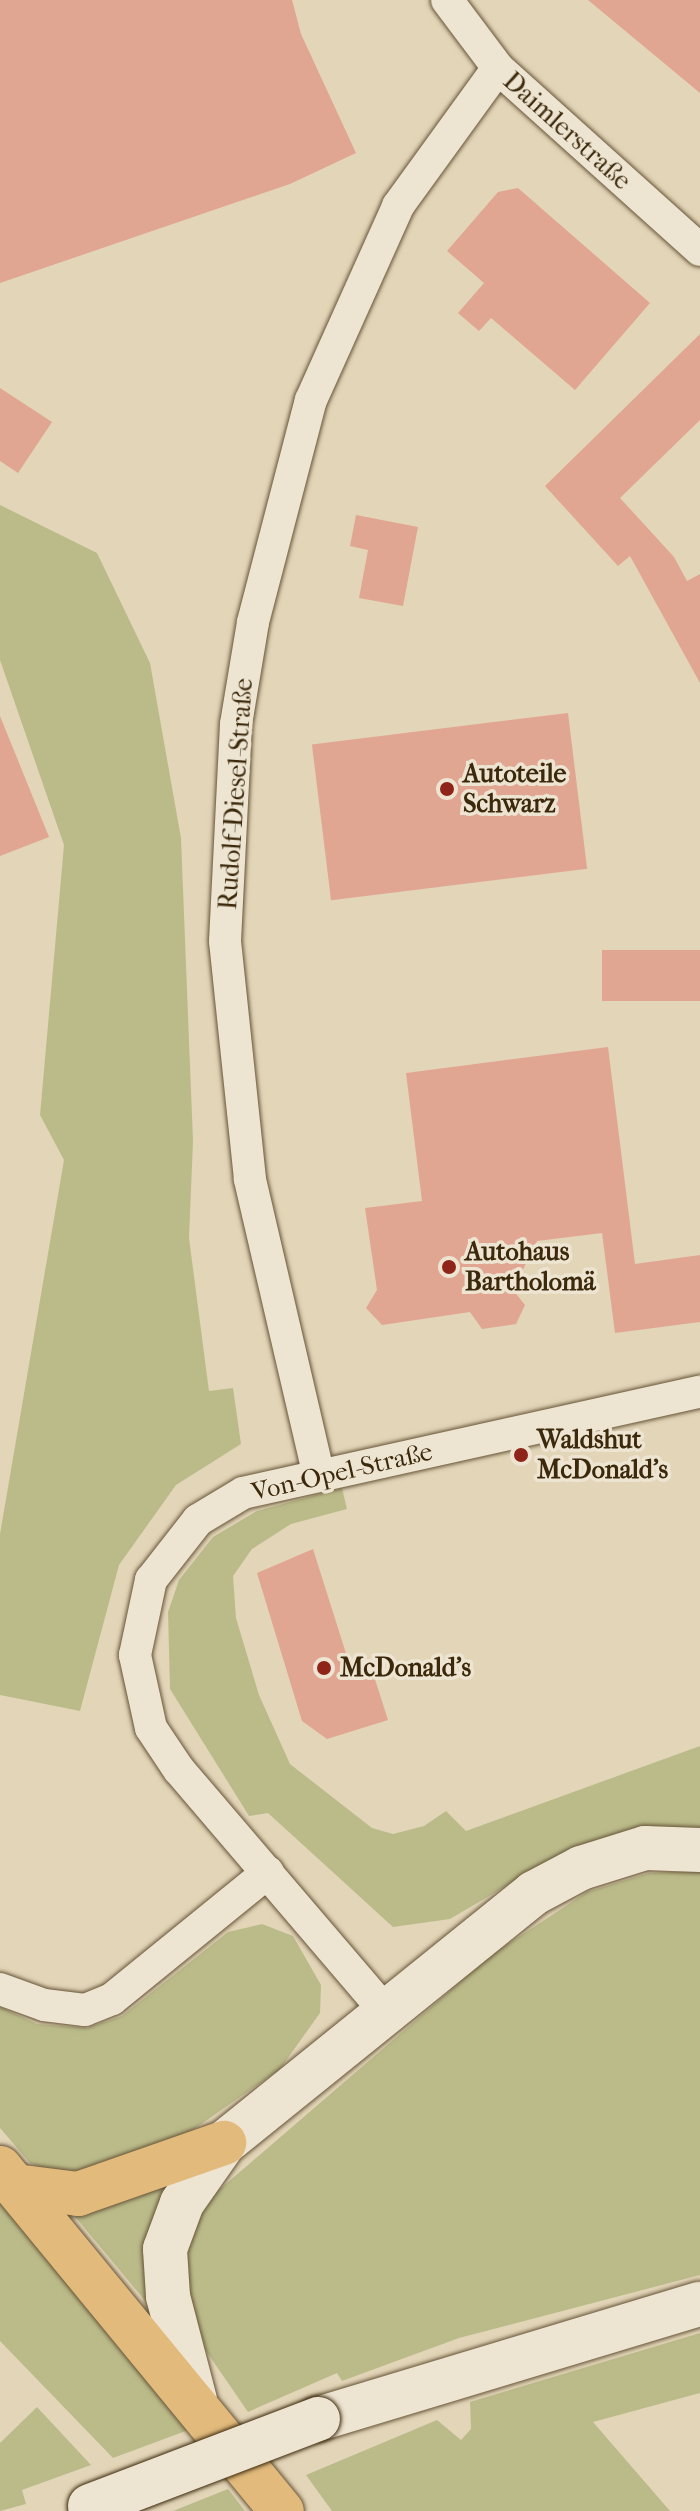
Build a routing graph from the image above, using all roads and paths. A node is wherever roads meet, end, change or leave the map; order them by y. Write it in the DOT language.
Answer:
graph roads {
  1 [pos="447,0"];
  2 [pos="498,68"];
  3 [pos="700,250"];
  4 [pos="700,1392"];
  5 [pos="318,1472"];
  6 [pos="700,1850"];
  7 [pos="268,1872"];
  8 [pos="0,1989"];
  9 [pos="385,2011"];
  10 [pos="224,2143"];
  11 [pos="8,2177"];
  12 [pos="700,2304"];
  13 [pos="195,2400"];
  14 [pos="84,2508"];
  15 [pos="282,2511"];
  1 -- 2 [label="street, Daimlerstraße"];
  2 -- 3 [label="street, Daimlerstraße"];
  2 -- 5 [label="street, Rudolf-Diesel-Straße"];
  4 -- 5 [label="street, Von-Opel-Straße"];
  5 -- 7 [label="street, Von-Opel-Straße"];
  6 -- 9 [label="main road"];
  7 -- 8 [label="street"];
  7 -- 9 [label="street, Von-Opel-Straße"];
  9 -- 10 [label="main road"];
  10 -- 11 [label="main road"];
  10 -- 13 [label="main road"];
  11 -- 13 [label="main road"];
  12 -- 14 [label="main road, bridge"];
  13 -- 15 [label="main road"];
}
